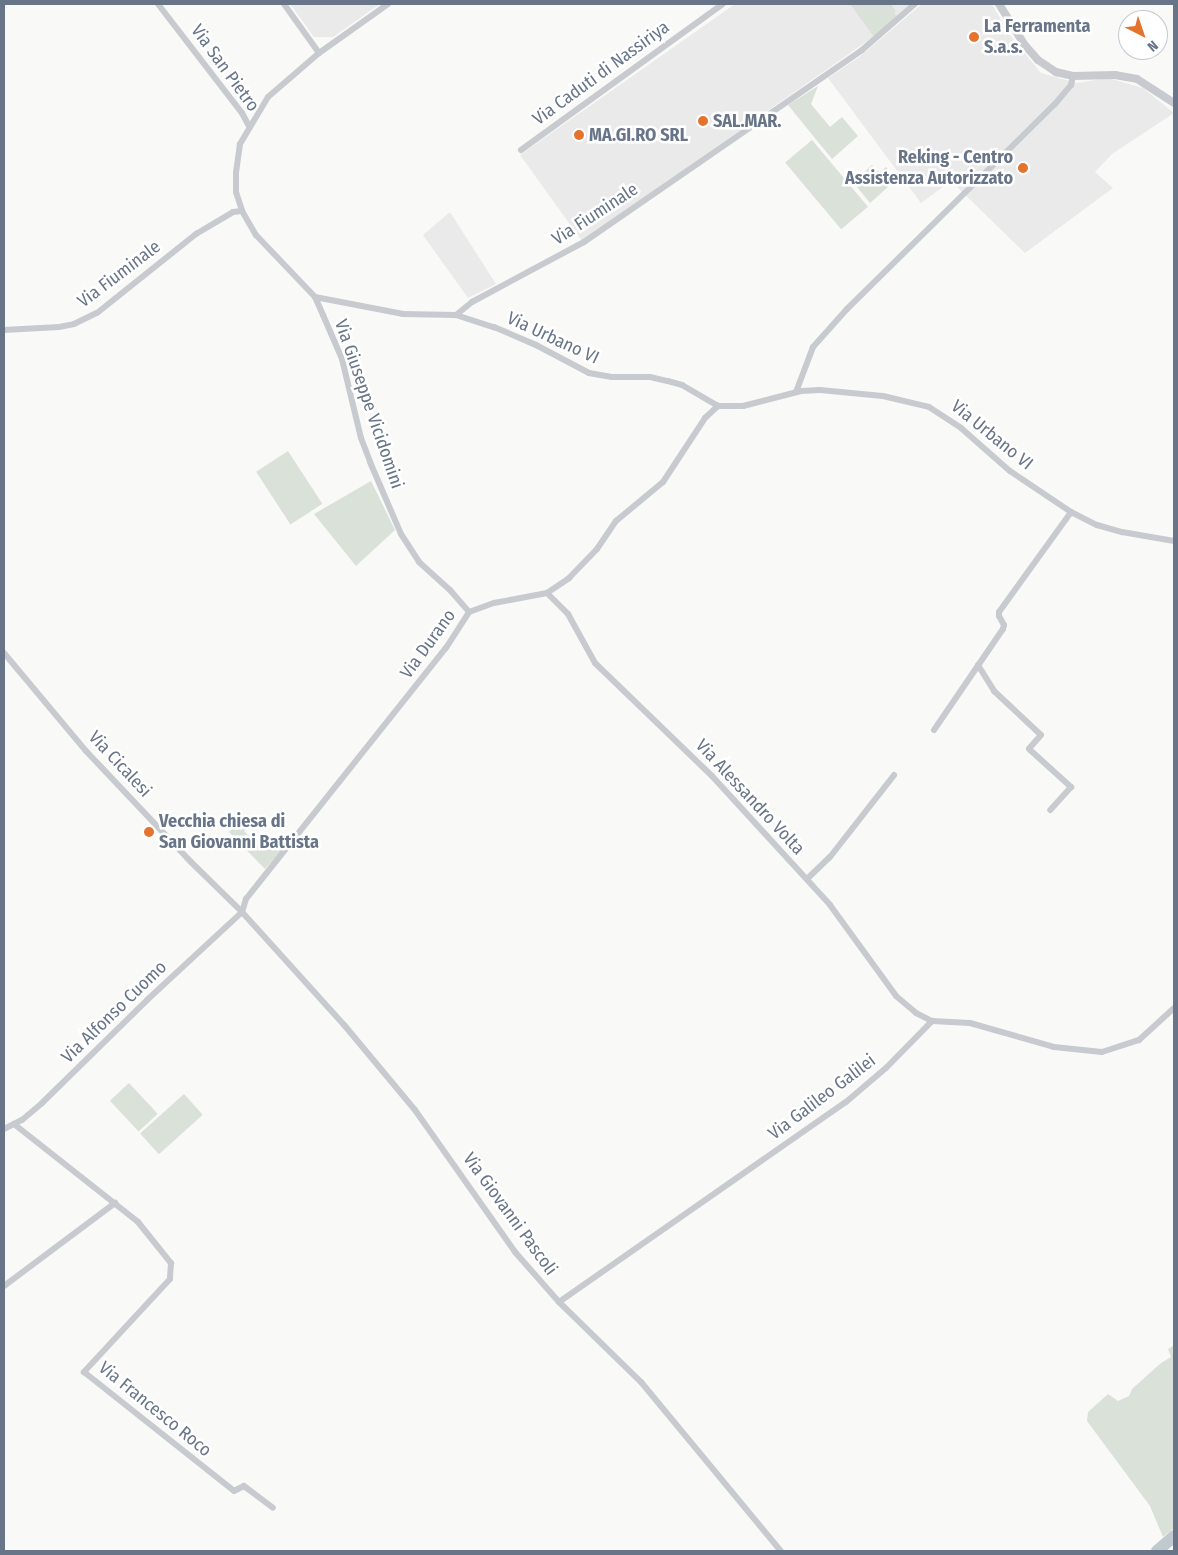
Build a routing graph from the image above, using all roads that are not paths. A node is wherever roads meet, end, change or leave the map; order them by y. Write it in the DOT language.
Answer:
graph roads {
  1 [pos="158,4"];
  2 [pos="284,4"];
  3 [pos="388,4"];
  4 [pos="723,4"];
  5 [pos="915,4"];
  6 [pos="999,4"];
  7 [pos="319,53"];
  8 [pos="1073,76"];
  9 [pos="1174,103"];
  10 [pos="249,126"];
  11 [pos="521,150"];
  12 [pos="242,211"];
  13 [pos="315,297"];
  14 [pos="456,315"];
  15 [pos="4,330"];
  16 [pos="796,392"];
  17 [pos="718,406"];
  18 [pos="1071,512"];
  19 [pos="1174,541"];
  20 [pos="547,593"];
  21 [pos="469,612"];
  22 [pos="4,653"];
  23 [pos="978,665"];
  24 [pos="934,730"];
  25 [pos="894,775"];
  26 [pos="1050,810"];
  27 [pos="807,879"];
  28 [pos="242,912"];
  29 [pos="1174,1008"];
  30 [pos="932,1021"];
  31 [pos="14,1124"];
  32 [pos="4,1129"];
  33 [pos="115,1204"];
  34 [pos="4,1286"];
  35 [pos="558,1302"];
  36 [pos="273,1508"];
  37 [pos="781,1551"];
  1 -- 10 [label="street, Via San Pietro"];
  2 -- 7 [label="street"];
  3 -- 7 [label="street"];
  4 -- 11 [label="street, Via Caduti di Nassiriya"];
  5 -- 14 [label="street, Via Fiuminale"];
  6 -- 8 [label="street"];
  7 -- 10 [label="street"];
  8 -- 9 [label="street"];
  8 -- 16 [label="street"];
  10 -- 12 [label="street"];
  12 -- 13 [label="street"];
  12 -- 15 [label="street, Via Fiuminale"];
  13 -- 14 [label="street, Via Urbano VI"];
  13 -- 21 [label="street, Via Giuseppe Vicidomini"];
  14 -- 17 [label="street, Via Urbano VI"];
  16 -- 17 [label="street, Via Urbano VI"];
  16 -- 18 [label="street, Via Urbano VI"];
  17 -- 20 [label="street, Via Durano"];
  18 -- 19 [label="street, Via Urbano VI"];
  18 -- 23 [label="street"];
  20 -- 21 [label="street, Via Durano"];
  20 -- 27 [label="street, Via Alessandro Volta"];
  21 -- 28 [label="street, Via Durano"];
  22 -- 28 [label="street, Via Cicalesi"];
  23 -- 24 [label="street"];
  23 -- 26 [label="street"];
  25 -- 27 [label="street"];
  27 -- 30 [label="street, Via Alessandro Volta"];
  28 -- 31 [label="street, Via Alfonso Cuomo"];
  28 -- 35 [label="street, Via Giovanni Pascoli"];
  29 -- 30 [label="street"];
  30 -- 35 [label="street, Via Galileo Galilei"];
  31 -- 32 [label="street, Via Alfonso Cuomo"];
  31 -- 33 [label="street, Via Francesco Roco"];
  33 -- 34 [label="street"];
  33 -- 36 [label="street, Via Francesco Roco"];
  35 -- 37 [label="street, Via Giovanni Pascoli"];
}
